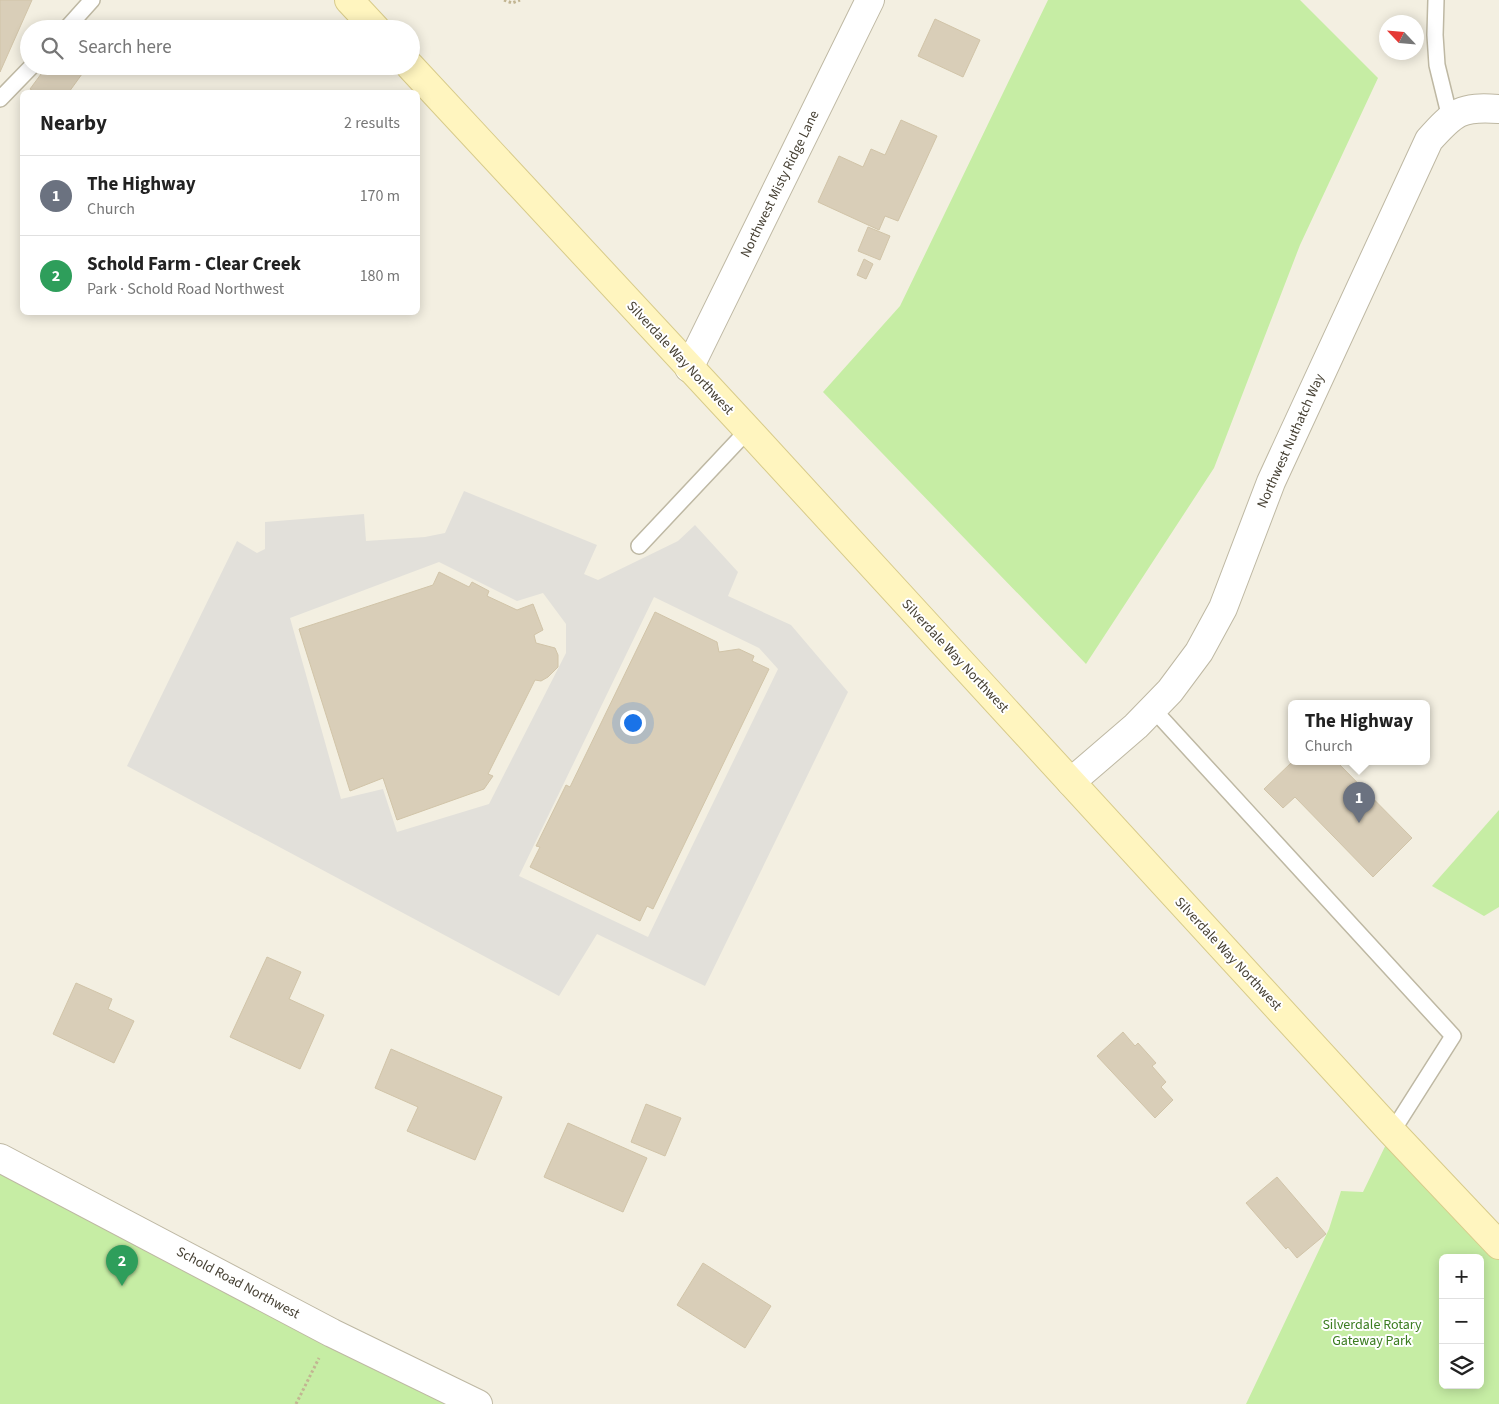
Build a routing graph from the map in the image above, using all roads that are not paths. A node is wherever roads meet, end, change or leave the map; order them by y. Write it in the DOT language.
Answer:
graph roads {
  1 [pos="92,0"];
  2 [pos="349,0"];
  3 [pos="870,0"];
  4 [pos="1436,0"];
  5 [pos="74,20"];
  6 [pos="368,20"];
  7 [pos="23,75"];
  8 [pos="418,75"];
  9 [pos="0,99"];
  10 [pos="1499,109"];
  11 [pos="1450,118"];
  12 [pos="689,368"];
  13 [pos="748,430"];
  14 [pos="639,546"];
  15 [pos="1153,709"];
  16 [pos="1071,782"];
  17 [pos="1392,1132"];
  18 [pos="0,1158"];
  19 [pos="1499,1245"];
  20 [pos="478,1404"];
  1 -- 5 [label="lane"];
  2 -- 6 [label="main road"];
  3 -- 12 [label="street, Northwest Misty Ridge Lane"];
  4 -- 11 [label="lane"];
  7 -- 9 [label="lane"];
  8 -- 12 [label="main road, Silverdale Way Northwest"];
  10 -- 11 [label="street, Northwest Nuthatch Way"];
  11 -- 15 [label="street, Northwest Nuthatch Way"];
  12 -- 13 [label="main road, Silverdale Way Northwest"];
  13 -- 14 [label="lane"];
  13 -- 16 [label="main road, Silverdale Way Northwest"];
  15 -- 16 [label="street, Northwest Nuthatch Way"];
  15 -- 17 [label="lane"];
  16 -- 17 [label="main road, Silverdale Way Northwest"];
  17 -- 19 [label="main road, Silverdale Way Northwest"];
  18 -- 20 [label="street, Schold Road Northwest"];
}
